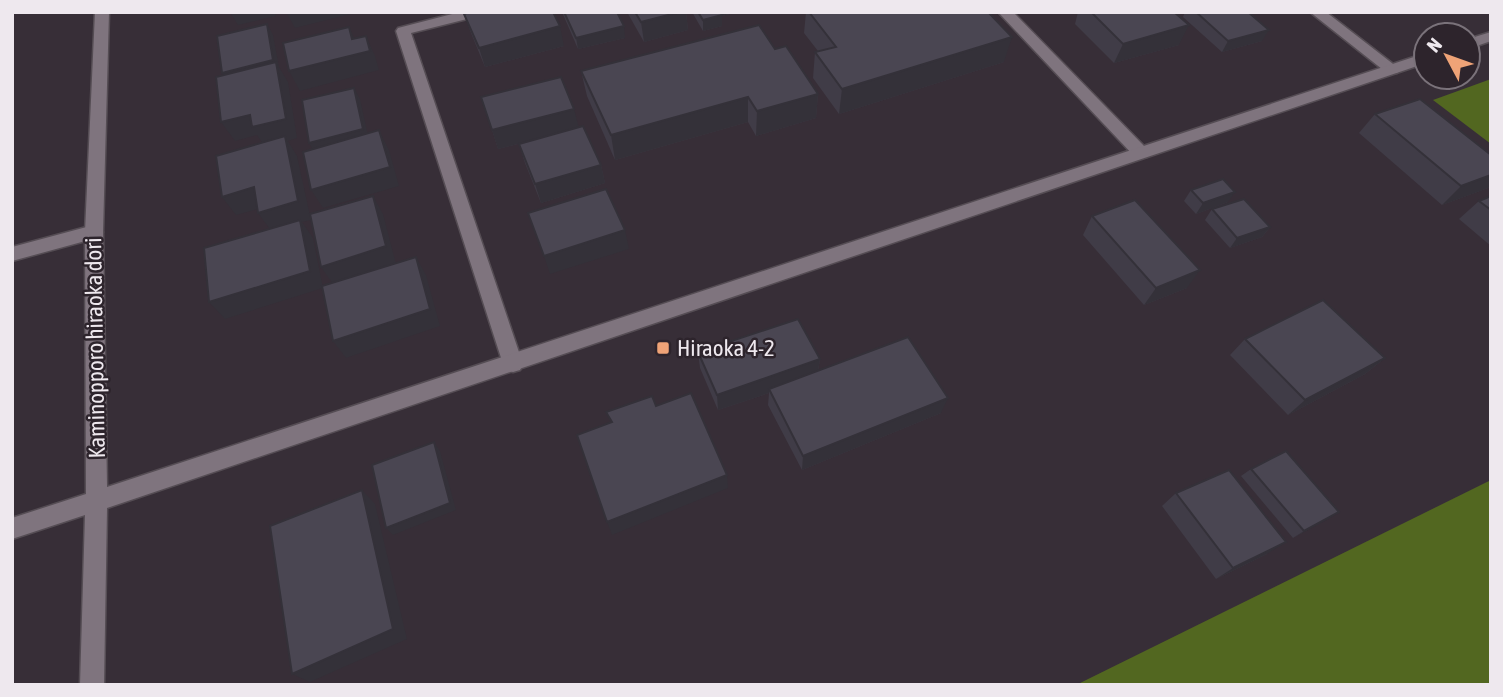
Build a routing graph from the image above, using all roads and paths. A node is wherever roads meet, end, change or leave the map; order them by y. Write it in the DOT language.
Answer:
graph roads {
  1 [pos="102,12"];
  2 [pos="478,12"];
  3 [pos="1005,12"];
  4 [pos="1317,12"];
  5 [pos="1412,63"];
  6 [pos="1392,70"];
  7 [pos="1141,153"];
  8 [pos="94,232"];
  9 [pos="12,254"];
  10 [pos="513,364"];
  11 [pos="96,500"];
  12 [pos="12,529"];
  13 [pos="92,685"];
  1 -- 8 [label="street, Kaminopporo hiraoka dori"];
  2 -- 10 [label="street"];
  3 -- 7 [label="street"];
  4 -- 6 [label="street"];
  5 -- 6 [label="street"];
  6 -- 7 [label="street"];
  7 -- 10 [label="street"];
  8 -- 9 [label="street"];
  8 -- 11 [label="street, Kaminopporo hiraoka dori"];
  10 -- 11 [label="street"];
  11 -- 12 [label="street"];
  11 -- 13 [label="street, Kaminopporo hiraoka dori"];
}
